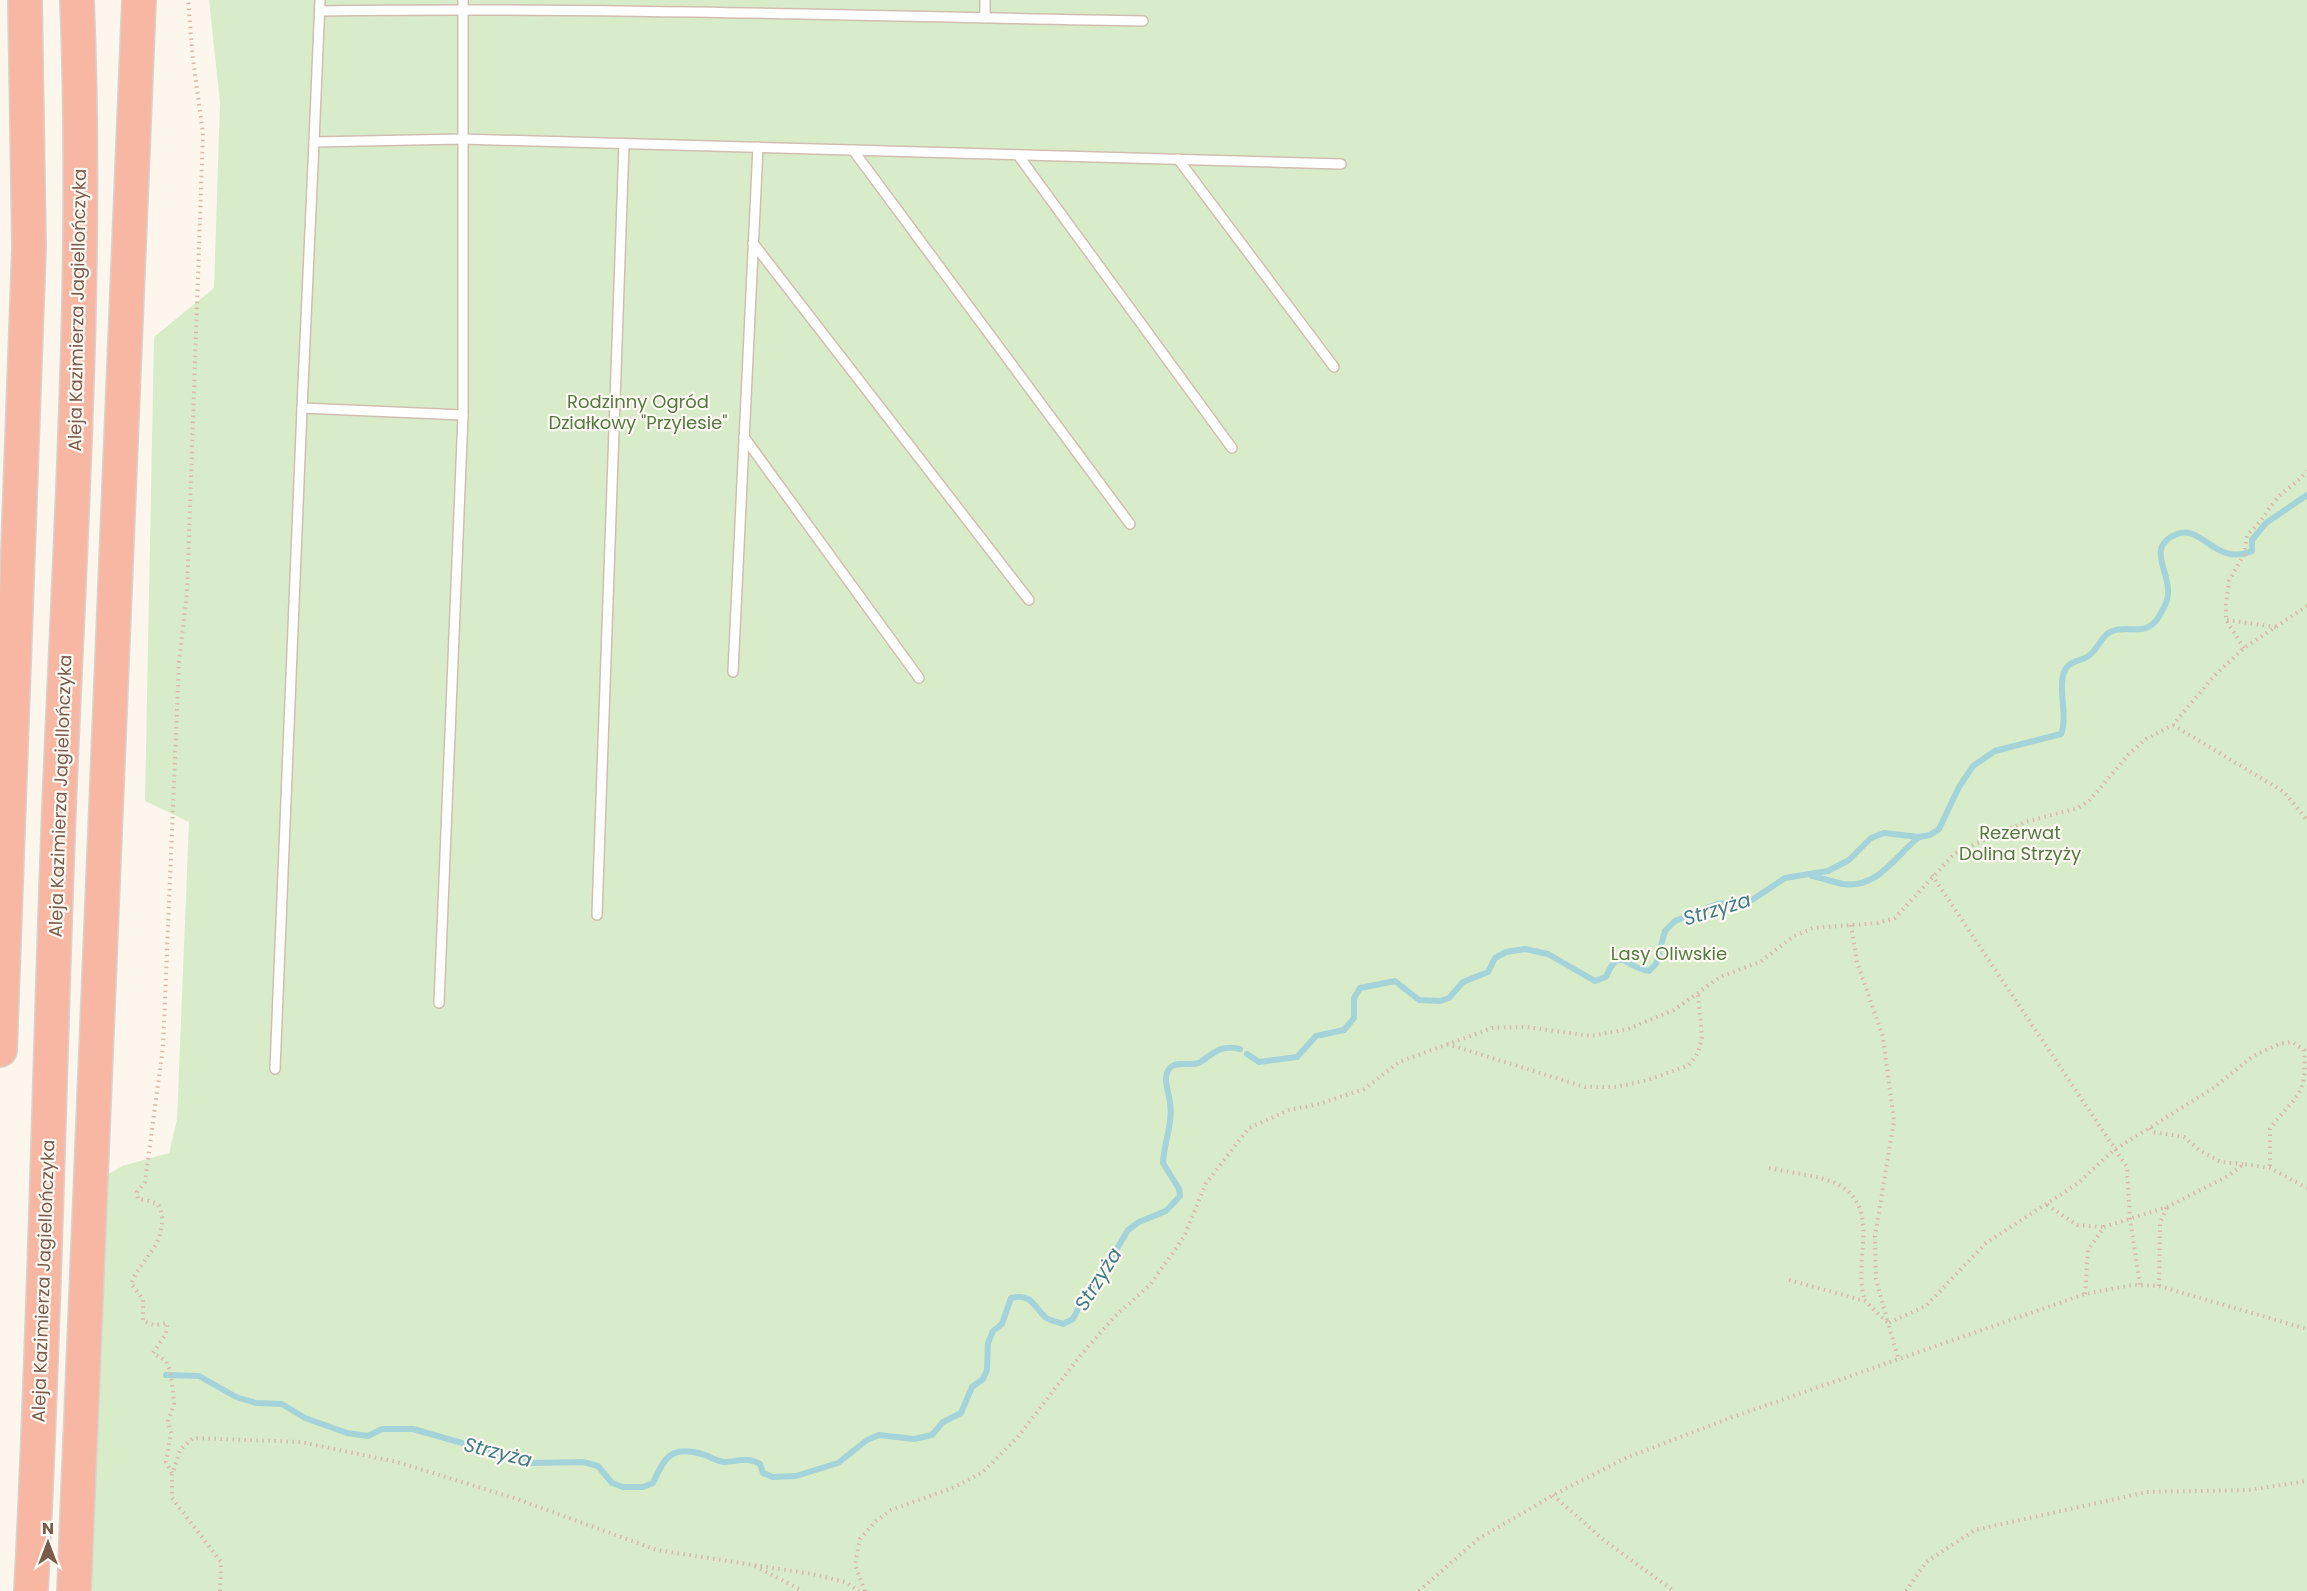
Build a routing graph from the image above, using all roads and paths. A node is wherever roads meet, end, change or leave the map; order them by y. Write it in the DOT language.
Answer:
graph roads {
  1 [pos="25,0"];
  2 [pos="77,0"];
  3 [pos="139,0"];
  4 [pos="188,0"];
  5 [pos="320,0"];
  6 [pos="602,0"];
  7 [pos="734,0"];
  8 [pos="985,0"];
  9 [pos="463,5"];
  10 [pos="321,11"];
  11 [pos="734,11"];
  12 [pos="602,12"];
  13 [pos="985,18"];
  14 [pos="1143,21"];
  15 [pos="461,139"];
  16 [pos="314,142"];
  17 [pos="624,144"];
  18 [pos="758,147"];
  19 [pos="853,150"];
  20 [pos="1018,155"];
  21 [pos="1178,159"];
  22 [pos="1341,164"];
  23 [pos="753,243"];
  24 [pos="1334,367"];
  25 [pos="302,408"];
  26 [pos="463,415"];
  27 [pos="744,437"];
  28 [pos="1232,448"];
  29 [pos="2307,471"];
  30 [pos="1130,524"];
  31 [pos="1029,600"];
  32 [pos="2307,606"];
  33 [pos="2226,620"];
  34 [pos="2277,627"];
  35 [pos="2244,648"];
  36 [pos="733,672"];
  37 [pos="919,678"];
  38 [pos="2173,725"];
  39 [pos="2307,819"];
  40 [pos="1932,875"];
  41 [pos="597,915"];
  42 [pos="4,925"];
  43 [pos="1851,925"];
  44 [pos="0,959"];
  45 [pos="1698,994"];
  46 [pos="439,1003"];
  47 [pos="1446,1044"];
  48 [pos="0,1050"];
  49 [pos="275,1070"];
  50 [pos="2150,1128"];
  51 [pos="2114,1150"];
  52 [pos="2244,1164"];
  53 [pos="2270,1167"];
  54 [pos="1769,1168"];
  55 [pos="2307,1188"];
  56 [pos="2047,1205"];
  57 [pos="2167,1207"];
  58 [pos="2130,1218"];
  59 [pos="2104,1227"];
  60 [pos="1789,1280"];
  61 [pos="2140,1285"];
  62 [pos="2159,1286"];
  63 [pos="2085,1294"];
  64 [pos="1865,1301"];
  65 [pos="1888,1323"];
  66 [pos="2307,1329"];
  67 [pos="1899,1361"];
  68 [pos="172,1473"];
  69 [pos="2307,1481"];
  70 [pos="1553,1495"];
  71 [pos="752,1565"];
  72 [pos="31,1591"];
  73 [pos="74,1591"];
  74 [pos="220,1591"];
  75 [pos="803,1591"];
  76 [pos="859,1591"];
  77 [pos="865,1591"];
  78 [pos="1419,1591"];
  79 [pos="1674,1591"];
  80 [pos="1906,1591"];
  1 -- 42 [label="highway"];
  2 -- 72 [label="highway, Aleja Kazimierza Jagiellończyka"];
  3 -- 73 [label="highway"];
  4 -- 68 [label="path"];
  5 -- 10 [label="lane"];
  6 -- 12 [label="lane"];
  7 -- 11 [label="lane"];
  8 -- 13 [label="lane"];
  9 -- 10 [label="lane"];
  9 -- 12 [label="lane"];
  9 -- 15 [label="lane"];
  10 -- 16 [label="lane"];
  11 -- 12 [label="lane"];
  11 -- 13 [label="lane"];
  13 -- 14 [label="lane"];
  15 -- 16 [label="lane"];
  15 -- 17 [label="lane"];
  15 -- 26 [label="lane"];
  16 -- 25 [label="lane"];
  17 -- 18 [label="lane"];
  17 -- 41 [label="lane"];
  18 -- 19 [label="lane"];
  18 -- 23 [label="lane"];
  19 -- 20 [label="lane"];
  19 -- 30 [label="lane"];
  20 -- 21 [label="lane"];
  20 -- 28 [label="lane"];
  21 -- 22 [label="lane"];
  21 -- 24 [label="lane"];
  23 -- 27 [label="lane"];
  23 -- 31 [label="lane"];
  25 -- 26 [label="lane"];
  25 -- 49 [label="lane"];
  26 -- 46 [label="lane"];
  27 -- 36 [label="lane"];
  27 -- 37 [label="lane"];
  29 -- 33 [label="path"];
  32 -- 34 [label="path"];
  33 -- 34 [label="path"];
  33 -- 35 [label="path"];
  34 -- 35 [label="path"];
  35 -- 38 [label="path"];
  38 -- 39 [label="path"];
  38 -- 40 [label="path"];
  40 -- 43 [label="path"];
  40 -- 51 [label="path"];
  42 -- 44 [label="highway"];
  42 -- 48 [label="highway"];
  43 -- 45 [label="path"];
  43 -- 65 [label="path"];
  45 -- 47 [label="path"];
  45 -- 47 [label="path"];
  47 -- 77 [label="path"];
  50 -- 51 [label="path"];
  50 -- 52 [label="path"];
  50 -- 53 [label="path"];
  51 -- 56 [label="path"];
  51 -- 58 [label="path"];
  52 -- 53 [label="path"];
  52 -- 57 [label="path"];
  53 -- 55 [label="path"];
  54 -- 64 [label="path"];
  56 -- 59 [label="path"];
  56 -- 65 [label="path"];
  57 -- 58 [label="path"];
  57 -- 62 [label="path"];
  58 -- 59 [label="path"];
  58 -- 61 [label="path"];
  59 -- 63 [label="path"];
  60 -- 64 [label="path"];
  61 -- 62 [label="path"];
  61 -- 63 [label="path"];
  62 -- 66 [label="path"];
  63 -- 67 [label="path"];
  64 -- 65 [label="path"];
  65 -- 67 [label="path"];
  67 -- 70 [label="path"];
  68 -- 71 [label="path"];
  68 -- 74 [label="path"];
  69 -- 80 [label="path"];
  70 -- 78 [label="path"];
  70 -- 79 [label="path"];
  71 -- 75 [label="path"];
  71 -- 76 [label="path"];
}
